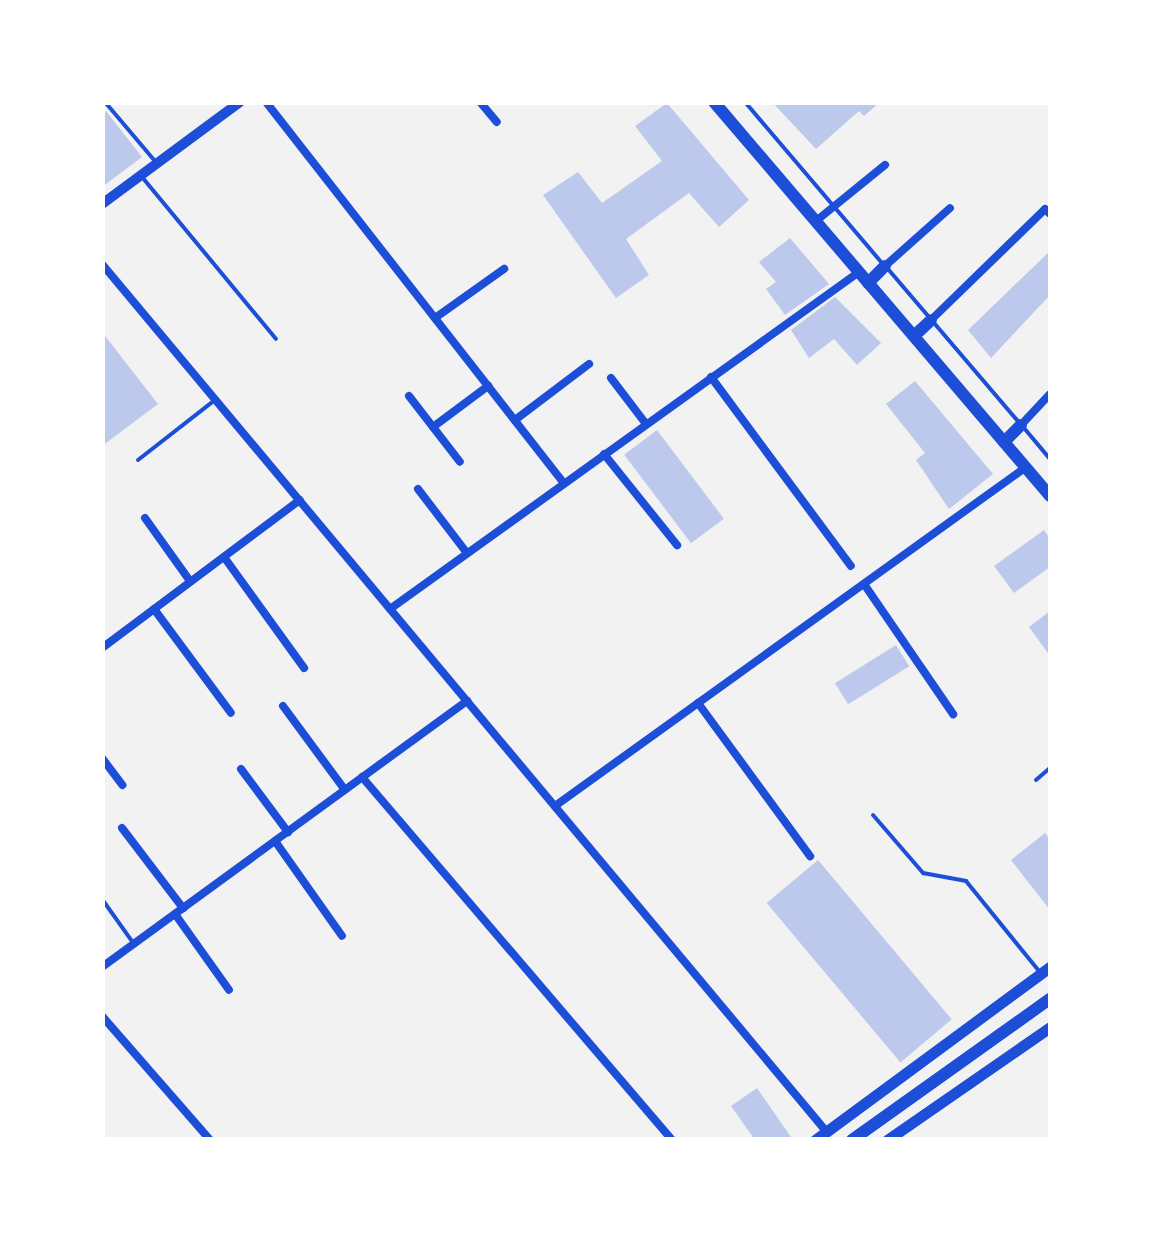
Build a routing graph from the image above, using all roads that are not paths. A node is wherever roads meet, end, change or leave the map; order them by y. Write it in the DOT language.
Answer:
graph roads {
  1 [pos="106,102"];
  2 [pos="216,102"];
  3 [pos="240,102"];
  4 [pos="266,102"];
  5 [pos="480,102"];
  6 [pos="714,102"];
  7 [pos="744,102"];
  8 [pos="225,113"];
  9 [pos="497,122"];
  10 [pos="157,164"];
  11 [pos="885,165"];
  12 [pos="141,176"];
  13 [pos="102,204"];
  14 [pos="834,207"];
  15 [pos="950,208"];
  16 [pos="1050,214"];
  17 [pos="816,222"];
  18 [pos="102,264"];
  19 [pos="885,266"];
  20 [pos="504,269"];
  21 [pos="864,278"];
  22 [pos="435,318"];
  23 [pos="931,320"];
  24 [pos="914,336"];
  25 [pos="276,339"];
  26 [pos="589,364"];
  27 [pos="711,377"];
  28 [pos="611,378"];
  29 [pos="488,386"];
  30 [pos="1050,394"];
  31 [pos="409,396"];
  32 [pos="216,399"];
  33 [pos="515,420"];
  34 [pos="646,424"];
  35 [pos="1021,425"];
  36 [pos="433,427"];
  37 [pos="1004,442"];
  38 [pos="604,454"];
  39 [pos="1050,459"];
  40 [pos="138,460"];
  41 [pos="460,462"];
  42 [pos="1026,467"];
  43 [pos="564,483"];
  44 [pos="418,489"];
  45 [pos="1048,490"];
  46 [pos="300,500"];
  47 [pos="145,518"];
  48 [pos="676,545"];
  49 [pos="467,553"];
  50 [pos="224,557"];
  51 [pos="850,566"];
  52 [pos="190,581"];
  53 [pos="864,584"];
  54 [pos="390,608"];
  55 [pos="154,609"];
  56 [pos="102,648"];
  57 [pos="304,668"];
  58 [pos="467,700"];
  59 [pos="698,703"];
  60 [pos="283,706"];
  61 [pos="231,713"];
  62 [pos="953,714"];
  63 [pos="102,758"];
  64 [pos="1050,768"];
  65 [pos="241,769"];
  66 [pos="362,777"];
  67 [pos="1036,780"];
  68 [pos="122,785"];
  69 [pos="346,790"];
  70 [pos="555,806"];
  71 [pos="873,814"];
  72 [pos="122,828"];
  73 [pos="288,832"];
  74 [pos="275,841"];
  75 [pos="810,856"];
  76 [pos="102,899"];
  77 [pos="184,908"];
  78 [pos="175,914"];
  79 [pos="342,936"];
  80 [pos="134,944"];
  81 [pos="102,967"];
  82 [pos="1046,971"];
  83 [pos="229,990"];
  84 [pos="1050,999"];
  85 [pos="102,1016"];
  86 [pos="1050,1027"];
  87 [pos="826,1131"];
  88 [pos="210,1140"];
  89 [pos="672,1140"];
  90 [pos="815,1140"];
  91 [pos="852,1140"];
  92 [pos="887,1140"];
  1 -- 10 [label="lane"];
  2 -- 8 [label="street"];
  3 -- 8 [label="street"];
  4 -- 22 [label="street"];
  5 -- 9 [label="street"];
  6 -- 17 [label="main road"];
  7 -- 14 [label="lane"];
  8 -- 10 [label="street"];
  10 -- 12 [label="street"];
  11 -- 14 [label="street"];
  12 -- 13 [label="street"];
  12 -- 25 [label="lane"];
  14 -- 17 [label="street"];
  14 -- 19 [label="lane"];
  15 -- 19 [label="street"];
  16 -- 23 [label="street"];
  17 -- 21 [label="main road"];
  18 -- 32 [label="street"];
  19 -- 21 [label="main road"];
  19 -- 23 [label="lane"];
  20 -- 22 [label="street"];
  21 -- 24 [label="main road"];
  21 -- 27 [label="street"];
  22 -- 29 [label="street"];
  23 -- 24 [label="main road"];
  23 -- 35 [label="lane"];
  24 -- 37 [label="main road"];
  26 -- 33 [label="street"];
  27 -- 34 [label="street"];
  27 -- 51 [label="street"];
  28 -- 34 [label="street"];
  29 -- 33 [label="street"];
  29 -- 36 [label="street"];
  30 -- 35 [label="street"];
  31 -- 36 [label="street"];
  32 -- 40 [label="lane"];
  32 -- 46 [label="street"];
  33 -- 43 [label="street"];
  34 -- 38 [label="street"];
  35 -- 37 [label="main road"];
  35 -- 39 [label="lane"];
  36 -- 41 [label="street"];
  37 -- 42 [label="main road"];
  38 -- 43 [label="street"];
  38 -- 48 [label="street"];
  42 -- 45 [label="main road"];
  42 -- 53 [label="street"];
  43 -- 49 [label="street"];
  44 -- 49 [label="street"];
  46 -- 50 [label="street"];
  46 -- 54 [label="street"];
  47 -- 52 [label="street"];
  49 -- 54 [label="street"];
  50 -- 52 [label="street"];
  50 -- 57 [label="street"];
  52 -- 55 [label="street"];
  53 -- 59 [label="street"];
  53 -- 62 [label="street"];
  54 -- 58 [label="street"];
  55 -- 56 [label="street"];
  55 -- 61 [label="street"];
  58 -- 66 [label="street"];
  58 -- 70 [label="street"];
  59 -- 70 [label="street"];
  59 -- 75 [label="street"];
  60 -- 69 [label="street"];
  63 -- 68 [label="street"];
  64 -- 67 [label="lane"];
  65 -- 73 [label="street"];
  66 -- 69 [label="street"];
  66 -- 89 [label="street"];
  69 -- 73 [label="street"];
  70 -- 87 [label="street"];
  71 -- 82 [label="lane"];
  72 -- 77 [label="street"];
  73 -- 74 [label="street"];
  74 -- 77 [label="street"];
  74 -- 79 [label="street"];
  76 -- 80 [label="lane"];
  77 -- 78 [label="street"];
  78 -- 80 [label="street"];
  78 -- 83 [label="street"];
  80 -- 81 [label="street"];
  82 -- 87 [label="main road"];
  84 -- 91 [label="main road"];
  85 -- 88 [label="street"];
  86 -- 92 [label="main road"];
  87 -- 90 [label="main road"];
}
